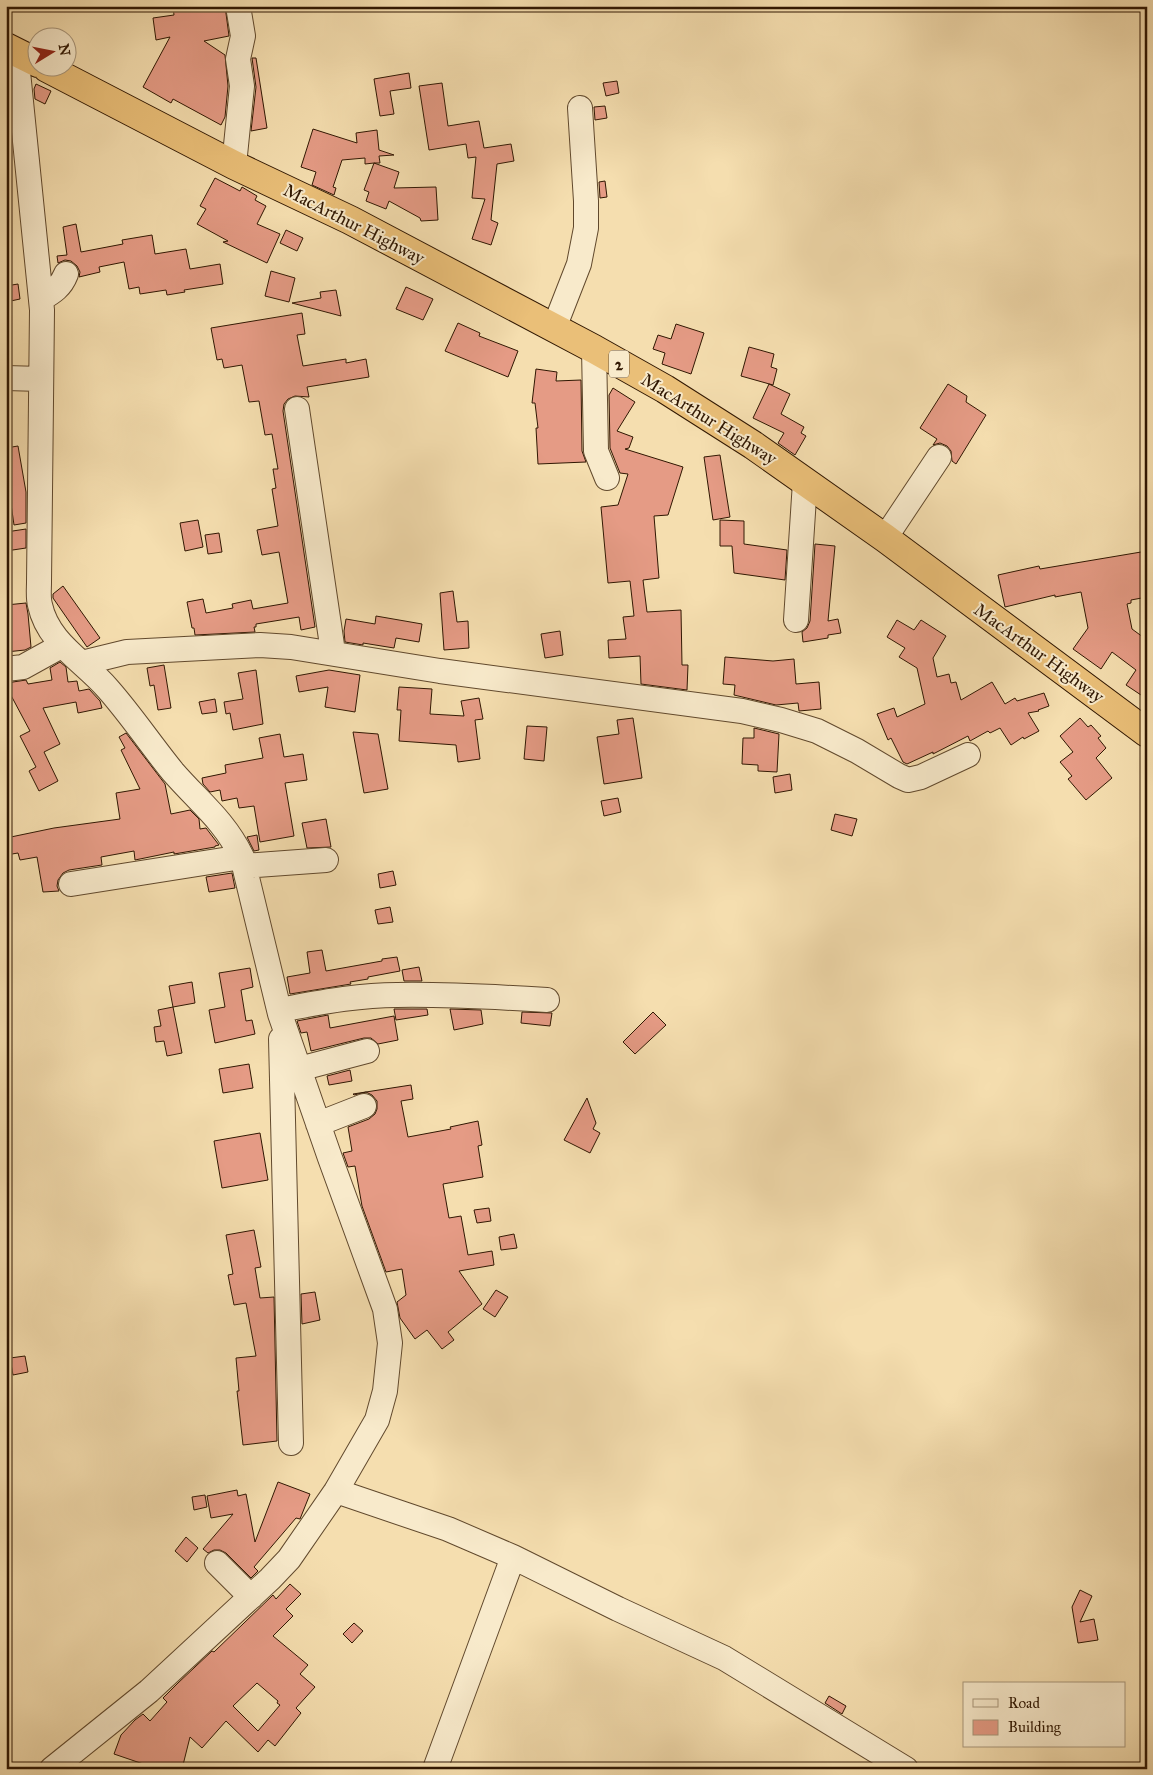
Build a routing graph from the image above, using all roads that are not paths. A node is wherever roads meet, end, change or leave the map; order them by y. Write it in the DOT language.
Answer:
graph roads {
  1 [pos="238,6"];
  2 [pos="20,54"];
  3 [pos="66,78"];
  4 [pos="580,108"];
  5 [pos="234,164"];
  6 [pos="66,274"];
  7 [pos="41,299"];
  8 [pos="554,328"];
  9 [pos="594,349"];
  10 [pos="6,378"];
  11 [pos="42,379"];
  12 [pos="297,409"];
  13 [pos="939,457"];
  14 [pos="607,478"];
  15 [pos="805,482"];
  16 [pos="885,538"];
  17 [pos="796,620"];
  18 [pos="61,646"];
  19 [pos="333,652"];
  20 [pos="82,663"];
  21 [pos="6,669"];
  22 [pos="1147,733"];
  23 [pos="968,755"];
  24 [pos="326,860"];
  25 [pos="243,862"];
  26 [pos="71,884"];
  27 [pos="547,1000"];
  28 [pos="280,1012"];
  29 [pos="367,1051"];
  30 [pos="299,1069"];
  31 [pos="364,1106"];
  32 [pos="318,1124"];
  33 [pos="291,1443"];
  34 [pos="336,1492"];
  35 [pos="513,1557"];
  36 [pos="217,1563"];
  37 [pos="251,1597"];
  38 [pos="52,1769"];
  39 [pos="434,1769"];
  40 [pos="906,1769"];
  1 -- 5 [label="street"];
  2 -- 7 [label="street"];
  3 -- 5 [label="highway, MacArthur Highway / 2"];
  4 -- 8 [label="street"];
  5 -- 8 [label="highway, MacArthur Highway / 2"];
  6 -- 7 [label="street"];
  7 -- 11 [label="street"];
  8 -- 9 [label="highway, MacArthur Highway / 2"];
  9 -- 14 [label="street"];
  9 -- 15 [label="highway, MacArthur Highway / 2"];
  10 -- 11 [label="street"];
  11 -- 18 [label="street"];
  12 -- 19 [label="street"];
  13 -- 16 [label="street"];
  15 -- 16 [label="highway, MacArthur Highway / 2"];
  15 -- 17 [label="street"];
  16 -- 22 [label="highway, MacArthur Highway / 2"];
  18 -- 20 [label="street"];
  18 -- 21 [label="street"];
  19 -- 20 [label="street"];
  19 -- 23 [label="street"];
  20 -- 25 [label="street"];
  24 -- 25 [label="street"];
  25 -- 26 [label="street"];
  25 -- 28 [label="street"];
  27 -- 28 [label="street"];
  28 -- 30 [label="street"];
  28 -- 33 [label="street"];
  29 -- 30 [label="street"];
  30 -- 32 [label="street"];
  31 -- 32 [label="street"];
  32 -- 34 [label="street"];
  34 -- 35 [label="street"];
  34 -- 37 [label="street"];
  35 -- 39 [label="street"];
  35 -- 40 [label="street"];
  36 -- 37 [label="street"];
  37 -- 38 [label="street"];
}
